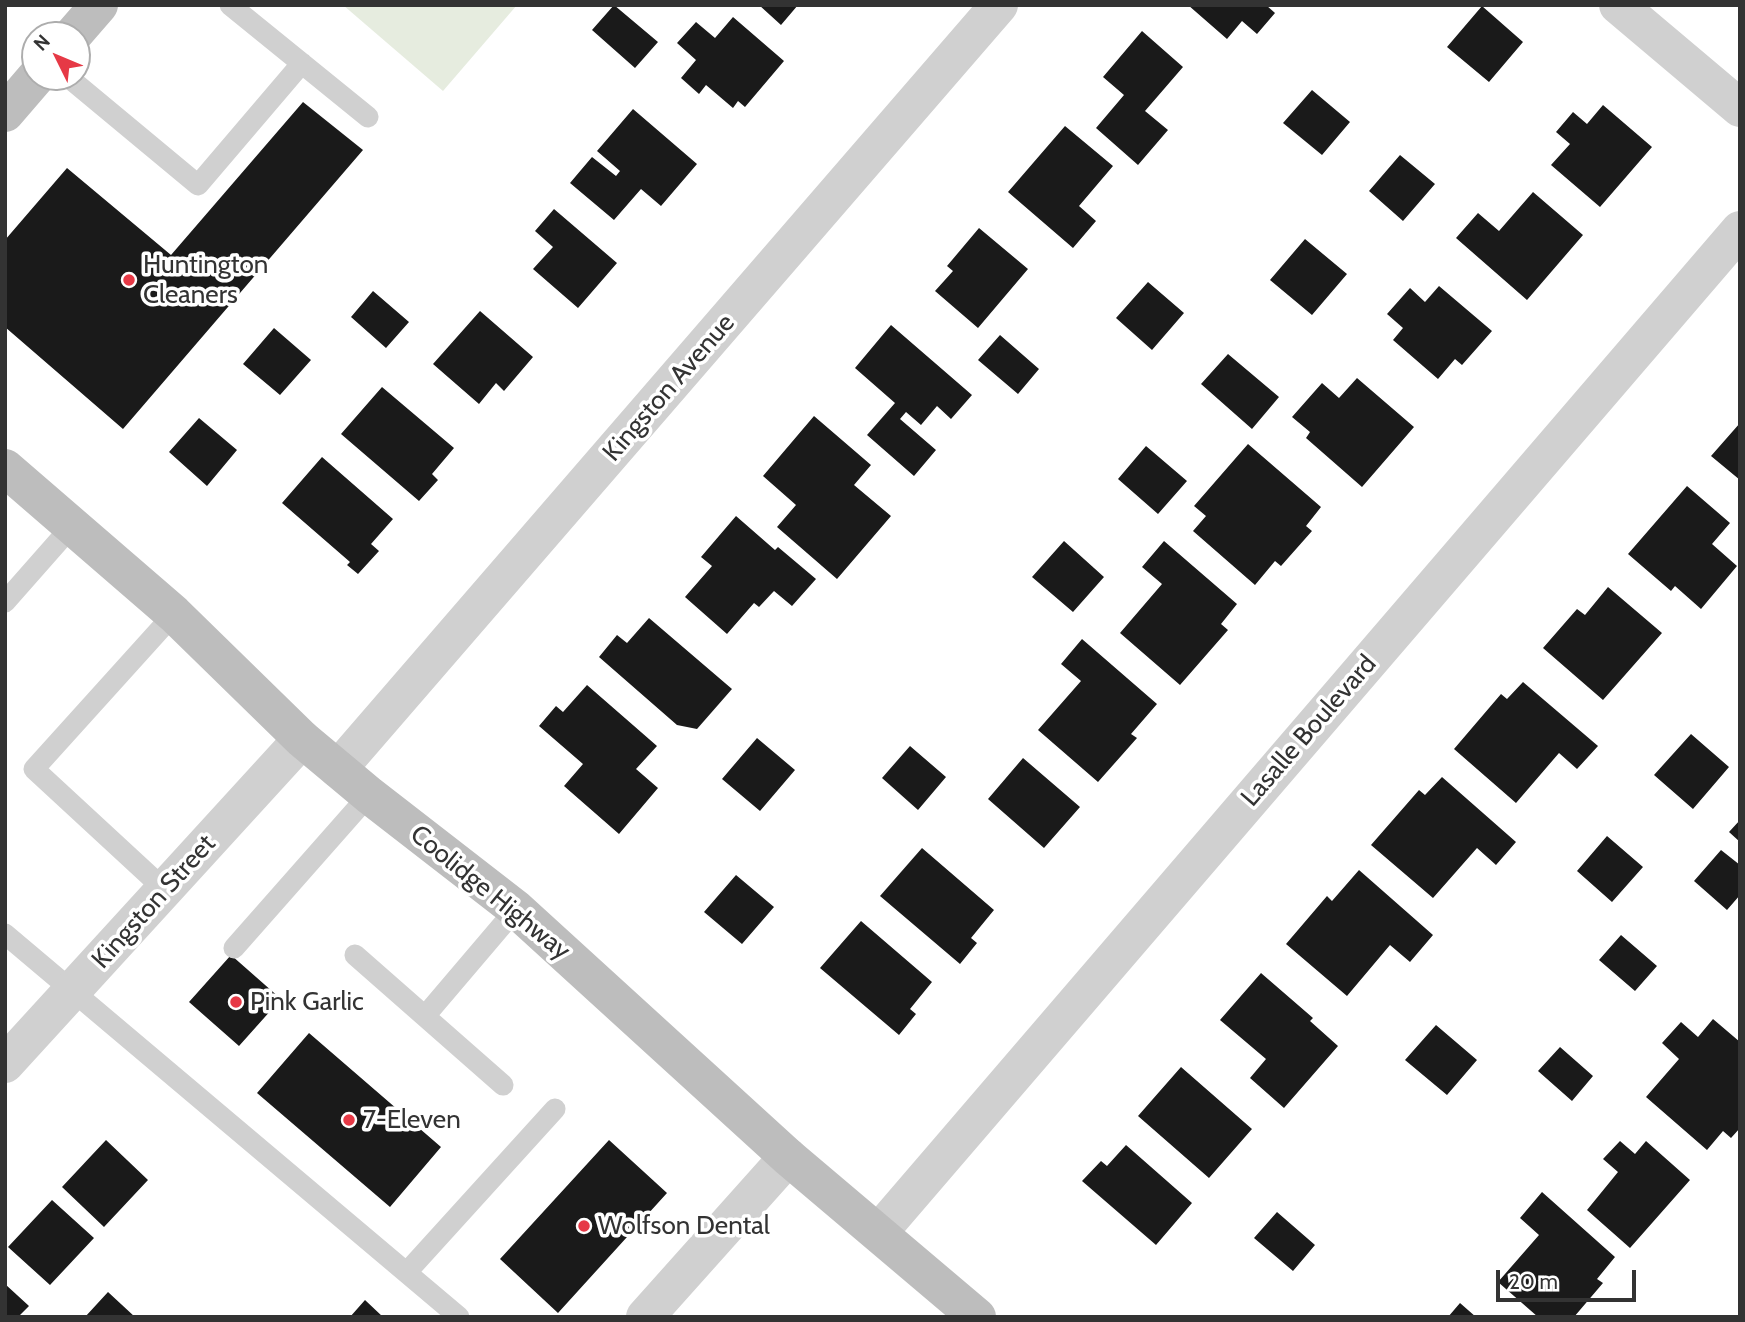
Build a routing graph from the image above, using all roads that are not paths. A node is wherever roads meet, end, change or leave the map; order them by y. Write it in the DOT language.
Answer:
graph roads {
  1 [pos="99,5"];
  2 [pos="230,5"];
  3 [pos="999,5"];
  4 [pos="1618,5"];
  5 [pos="85,21"];
  6 [pos="302,62"];
  7 [pos="24,91"];
  8 [pos="85,91"];
  9 [pos="1740,108"];
  10 [pos="5,113"];
  11 [pos="368,117"];
  12 [pos="1740,230"];
  13 [pos="5,468"];
  14 [pos="72,526"];
  15 [pos="5,602"];
  16 [pos="174,614"];
  17 [pos="302,739"];
  18 [pos="338,769"];
  19 [pos="369,795"];
  20 [pos="166,890"];
  21 [pos="516,909"];
  22 [pos="5,934"];
  23 [pos="234,948"];
  24 [pos="355,955"];
  25 [pos="73,991"];
  26 [pos="425,1016"];
  27 [pos="5,1064"];
  28 [pos="503,1085"];
  29 [pos="555,1109"];
  30 [pos="788,1157"];
  31 [pos="879,1232"];
  32 [pos="408,1272"];
  33 [pos="459,1317"];
  34 [pos="645,1317"];
  35 [pos="977,1317"];
  1 -- 5 [label="main road"];
  2 -- 6 [label="lane"];
  3 -- 18 [label="street, Kingston Avenue"];
  4 -- 9 [label="street"];
  6 -- 8 [label="lane"];
  6 -- 11 [label="lane"];
  7 -- 10 [label="main road"];
  12 -- 31 [label="street, Lasalle Boulevard"];
  13 -- 14 [label="main road, Coolidge Highway"];
  14 -- 15 [label="lane"];
  14 -- 16 [label="main road, Coolidge Highway"];
  16 -- 17 [label="main road, Coolidge Highway"];
  16 -- 20 [label="lane"];
  17 -- 18 [label="main road, Coolidge Highway"];
  17 -- 20 [label="street, Kingston Street"];
  18 -- 19 [label="main road, Coolidge Highway"];
  19 -- 21 [label="main road, Coolidge Highway"];
  19 -- 23 [label="lane"];
  20 -- 25 [label="street, Kingston Street"];
  21 -- 26 [label="lane"];
  21 -- 30 [label="main road, Coolidge Highway"];
  22 -- 25 [label="lane"];
  24 -- 26 [label="lane"];
  25 -- 27 [label="street, Kingston Street"];
  25 -- 32 [label="lane"];
  26 -- 28 [label="lane"];
  29 -- 32 [label="lane"];
  30 -- 31 [label="main road, Coolidge Highway"];
  30 -- 34 [label="street"];
  31 -- 35 [label="main road, Coolidge Highway"];
  32 -- 33 [label="lane"];
}
